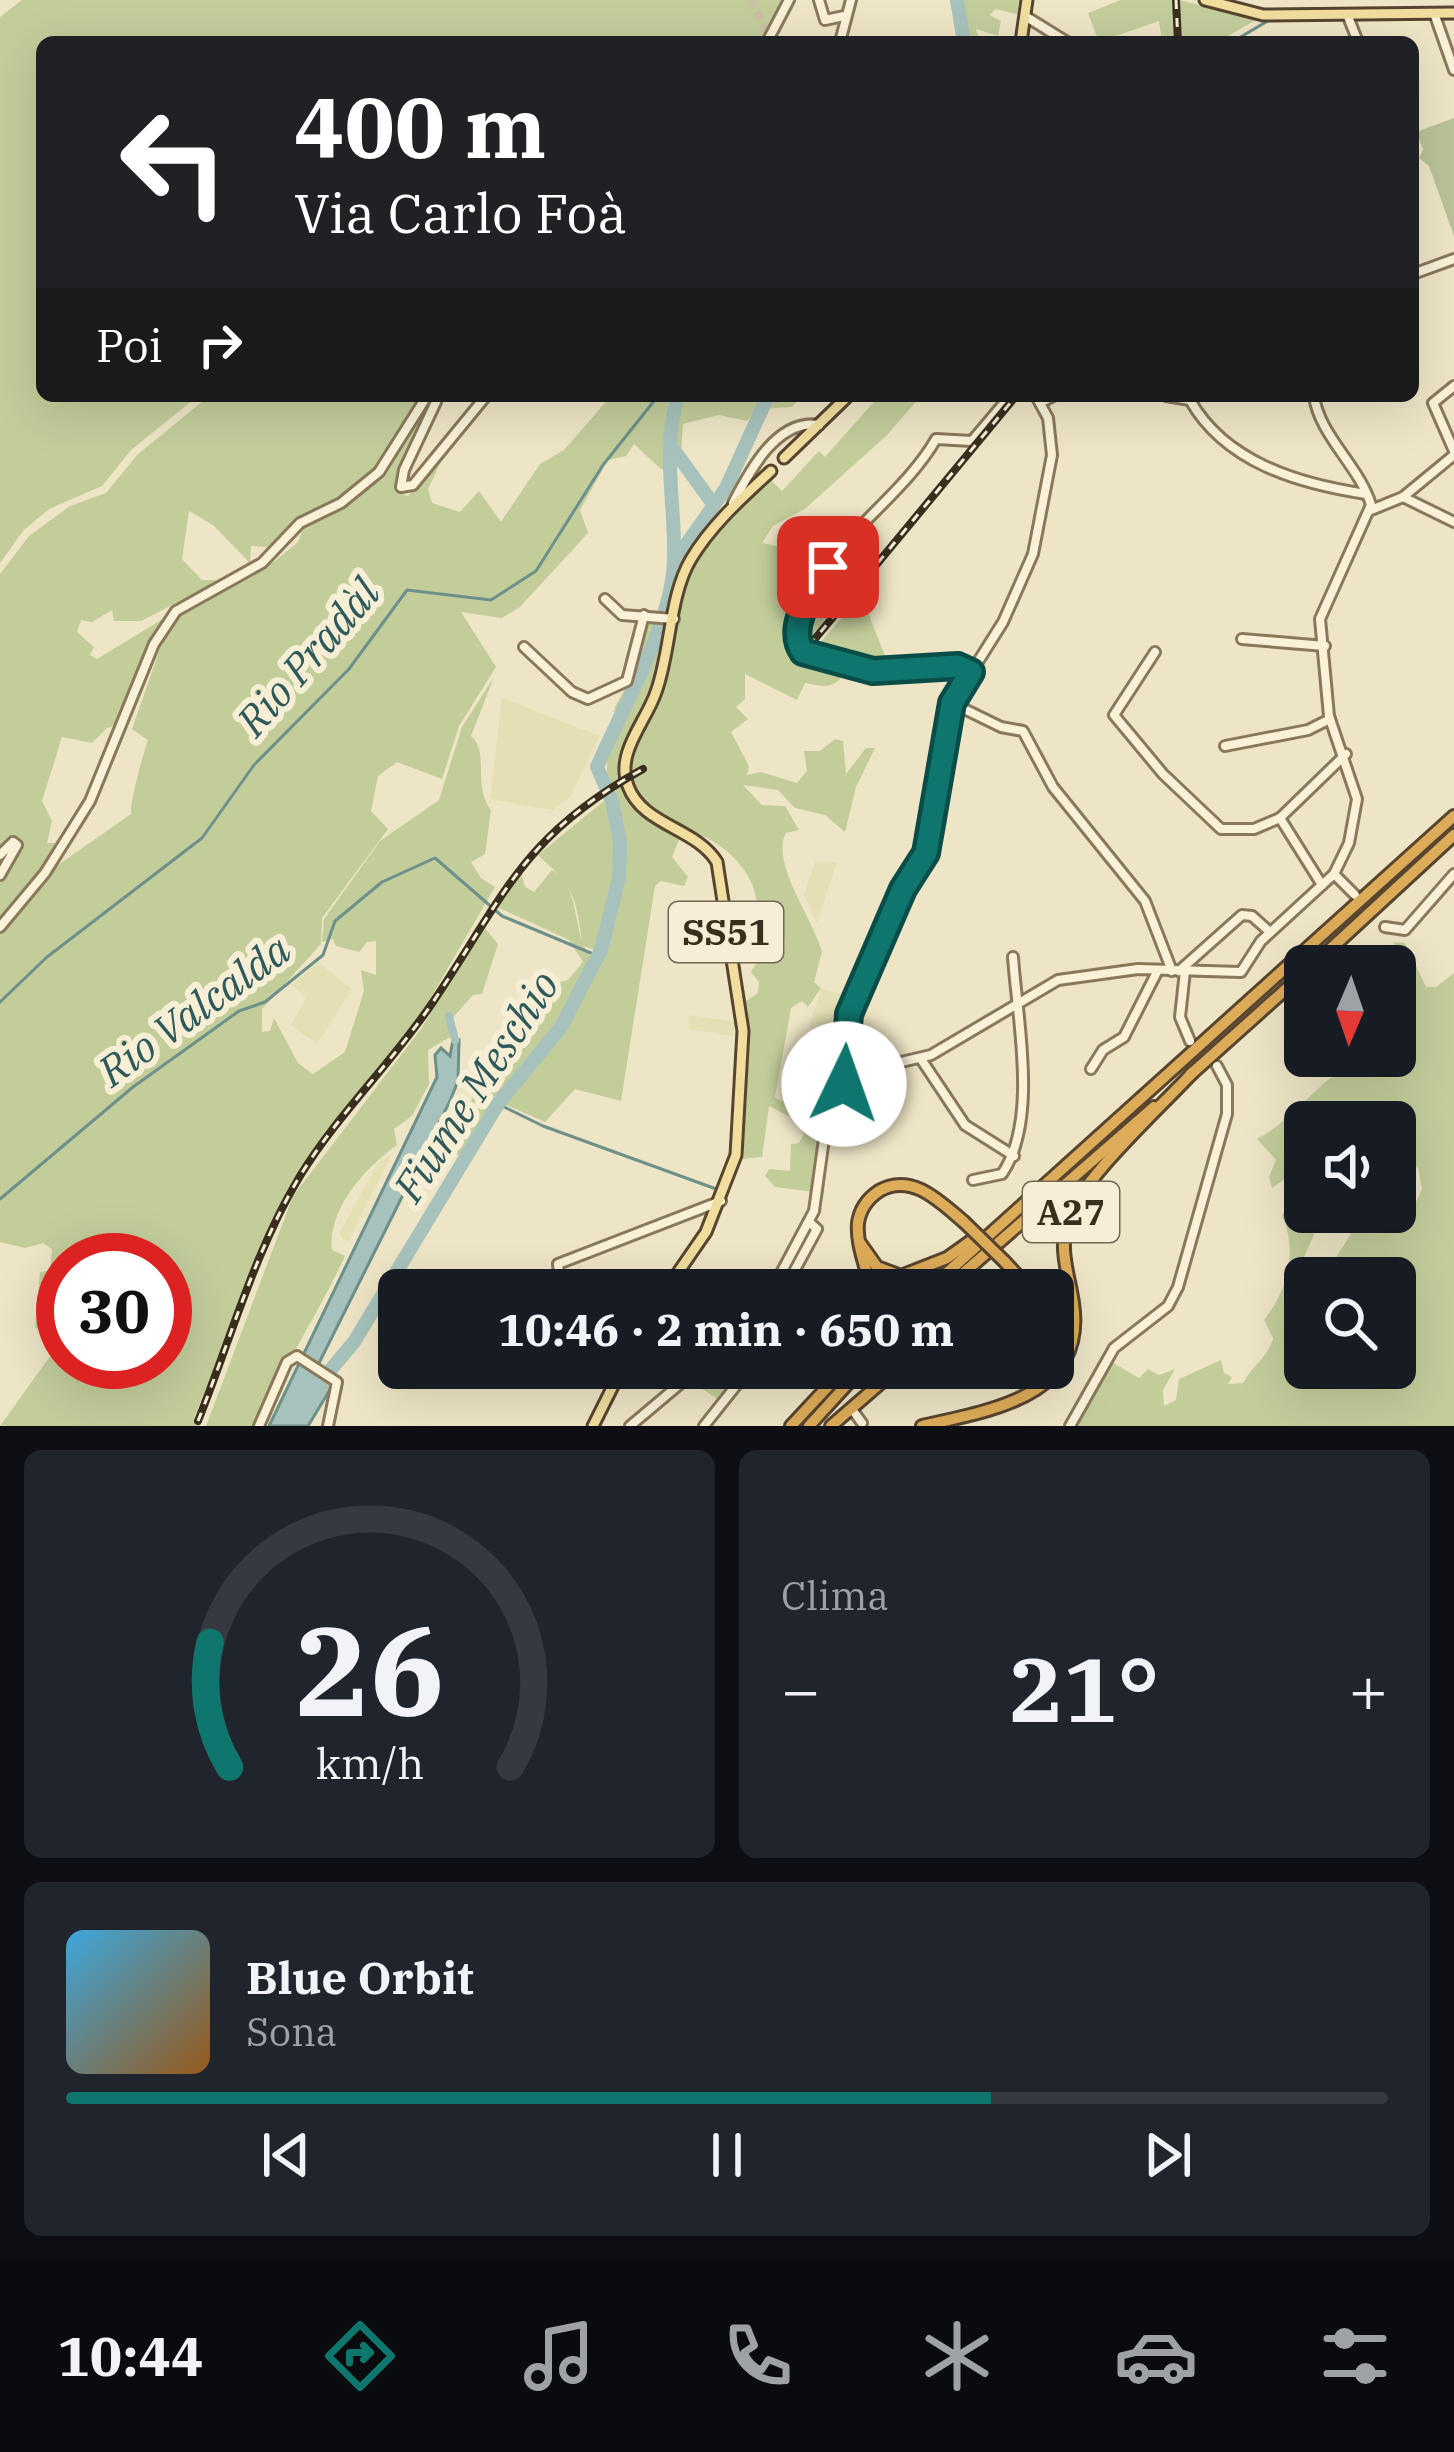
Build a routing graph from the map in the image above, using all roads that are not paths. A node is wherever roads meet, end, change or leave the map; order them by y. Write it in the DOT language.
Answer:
graph roads {
  1 [pos="789,0"];
  2 [pos="819,0"];
  3 [pos="851,0"];
  4 [pos="1027,0"];
  5 [pos="1205,0"];
  6 [pos="1454,13"];
  7 [pos="1347,14"];
  8 [pos="1434,14"];
  9 [pos="844,16"];
  10 [pos="1024,16"];
  11 [pos="770,36"];
  12 [pos="841,36"];
  13 [pos="1022,36"];
  14 [pos="1057,36"];
  15 [pos="1356,36"];
  16 [pos="1454,70"];
  17 [pos="1454,259"];
  18 [pos="1419,272"];
  19 [pos="1454,386"];
  20 [pos="426,402"];
  21 [pos="436,402"];
  22 [pos="481,402"];
  23 [pos="842,402"];
  24 [pos="1005,402"];
  25 [pos="1039,402"];
  26 [pos="1191,402"];
  27 [pos="1315,402"];
  28 [pos="819,425"];
  29 [pos="1454,453"];
  30 [pos="784,458"];
  31 [pos="771,470"];
  32 [pos="1367,494"];
  33 [pos="1403,497"];
  34 [pos="729,510"];
  35 [pos="1371,510"];
  36 [pos="1454,522"];
  37 [pos="605,599"];
  38 [pos="648,616"];
  39 [pos="671,618"];
  40 [pos="1242,639"];
  41 [pos="1324,646"];
  42 [pos="524,647"];
  43 [pos="1155,652"];
  44 [pos="971,672"];
  45 [pos="952,703"];
  46 [pos="1330,719"];
  47 [pos="1226,746"];
  48 [pos="1346,754"];
  49 [pos="1454,815"];
  50 [pos="1280,818"];
  51 [pos="1454,835"];
  52 [pos="0,855"];
  53 [pos="1334,874"];
  54 [pos="1454,874"];
  55 [pos="0,875"];
  56 [pos="1322,885"];
  57 [pos="1355,896"];
  58 [pos="0,927"];
  59 [pos="1384,927"];
  60 [pos="1270,932"];
  61 [pos="1335,945"];
  62 [pos="1013,957"];
  63 [pos="1158,970"];
  64 [pos="1179,971"];
  65 [pos="1284,991"];
  66 [pos="1016,1005"];
  67 [pos="1190,1041"];
  68 [pos="921,1059"];
  69 [pos="1217,1066"];
  70 [pos="1090,1069"];
  71 [pos="1193,1072"];
  72 [pos="844,1084"];
  73 [pos="1014,1156"];
  74 [pos="973,1180"];
  75 [pos="1047,1180"];
  76 [pos="722,1201"];
  77 [pos="809,1222"];
  78 [pos="860,1243"];
  79 [pos="559,1269"];
  80 [pos="679,1269"];
  81 [pos="783,1269"];
  82 [pos="795,1269"];
  83 [pos="866,1269"];
  84 [pos="951,1269"];
  85 [pos="968,1269"];
  86 [pos="1011,1269"];
  87 [pos="1065,1269"];
  88 [pos="612,1389"];
  89 [pos="674,1389"];
  90 [pos="733,1389"];
  91 [pos="825,1389"];
  92 [pos="843,1389"];
  93 [pos="874,1389"];
  94 [pos="1039,1389"];
  95 [pos="848,1406"];
  96 [pos="862,1423"];
  97 [pos="259,1426"];
  98 [pos="328,1426"];
  99 [pos="593,1426"];
  100 [pos="629,1426"];
  101 [pos="704,1426"];
  102 [pos="791,1426"];
  103 [pos="809,1426"];
  104 [pos="831,1426"];
  105 [pos="922,1426"];
  106 [pos="1070,1426"];
  1 -- 11 [label="street"];
  2 -- 9 [label="street"];
  3 -- 9 [label="street"];
  4 -- 10 [label="main road"];
  5 -- 7 [label="main road"];
  6 -- 8 [label="main road"];
  7 -- 8 [label="main road"];
  7 -- 15 [label="street"];
  8 -- 16 [label="street"];
  9 -- 12 [label="street"];
  10 -- 13 [label="main road"];
  10 -- 14 [label="street"];
  17 -- 18 [label="street"];
  19 -- 29 [label="street"];
  20 -- 58 [label="street"];
  21 -- 22 [label="street"];
  23 -- 28 [label="main road"];
  24 -- 44 [label="street"];
  25 -- 44 [label="street"];
  26 -- 32 [label="street"];
  27 -- 32 [label="street"];
  28 -- 30 [label="main road"];
  28 -- 34 [label="street"];
  29 -- 33 [label="street"];
  31 -- 34 [label="main road, SS51"];
  32 -- 35 [label="street"];
  33 -- 35 [label="street"];
  33 -- 36 [label="street"];
  34 -- 39 [label="main road, SS51"];
  35 -- 41 [label="street"];
  37 -- 38 [label="street"];
  38 -- 39 [label="street"];
  38 -- 42 [label="street"];
  39 -- 76 [label="main road, SS51"];
  40 -- 41 [label="street"];
  41 -- 46 [label="street"];
  43 -- 50 [label="street"];
  44 -- 45 [label="street"];
  45 -- 64 [label="street"];
  45 -- 72 [label="street"];
  46 -- 47 [label="street"];
  46 -- 48 [label="street"];
  48 -- 50 [label="street"];
  48 -- 53 [label="street"];
  49 -- 75 [label="highway, A27"];
  50 -- 56 [label="street"];
  51 -- 61 [label="highway"];
  52 -- 55 [label="street"];
  53 -- 56 [label="street"];
  53 -- 57 [label="street"];
  54 -- 59 [label="street"];
  56 -- 60 [label="street"];
  60 -- 64 [label="street"];
  60 -- 64 [label="street"];
  62 -- 66 [label="street"];
  63 -- 64 [label="street"];
  63 -- 66 [label="street"];
  63 -- 70 [label="street"];
  64 -- 67 [label="street"];
  65 -- 71 [label="highway, A27"];
  66 -- 68 [label="street"];
  66 -- 73 [label="street"];
  68 -- 72 [label="street"];
  68 -- 73 [label="street"];
  69 -- 106 [label="street"];
  71 -- 85 [label="highway, A27"];
  71 -- 87 [label="highway, A27"];
  72 -- 77 [label="street"];
  73 -- 74 [label="street"];
  75 -- 78 [label="highway, A27"];
  75 -- 84 [label="highway, A27"];
  76 -- 79 [label="street"];
  76 -- 80 [label="main road, SS51"];
  77 -- 81 [label="street"];
  77 -- 82 [label="street"];
  78 -- 83 [label="highway"];
  78 -- 86 [label="highway, A27, bridge"];
  88 -- 99 [label="main road"];
  89 -- 100 [label="street"];
  90 -- 101 [label="street"];
  91 -- 102 [label="highway"];
  92 -- 103 [label="highway"];
  93 -- 104 [label="highway"];
  94 -- 105 [label="highway"];
  95 -- 96 [label="street"];
  97 -- 98 [label="street"];
}
